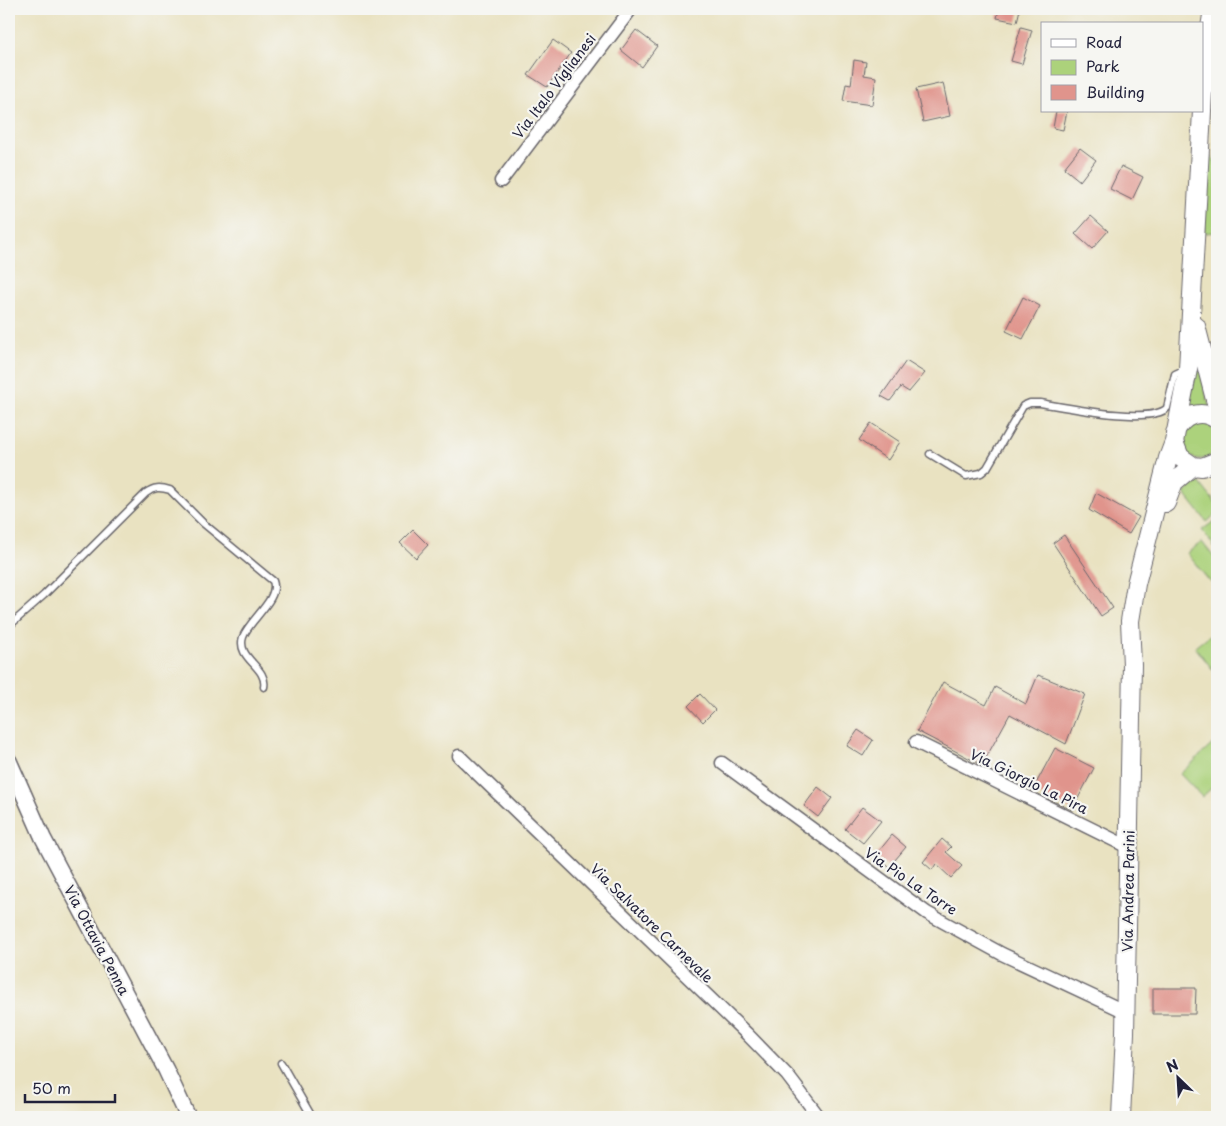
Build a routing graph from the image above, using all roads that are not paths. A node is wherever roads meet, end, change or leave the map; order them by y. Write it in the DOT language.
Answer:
graph roads {
  1 [pos="631,9"];
  2 [pos="1213,9"];
  3 [pos="1204,76"];
  4 [pos="1202,112"];
  5 [pos="501,181"];
  6 [pos="1192,303"];
  7 [pos="1188,369"];
  8 [pos="1217,407"];
  9 [pos="1217,420"];
  10 [pos="1175,438"];
  11 [pos="930,454"];
  12 [pos="1207,466"];
  13 [pos="9,626"];
  14 [pos="1132,665"];
  15 [pos="264,687"];
  16 [pos="916,742"];
  17 [pos="459,756"];
  18 [pos="9,761"];
  19 [pos="722,763"];
  20 [pos="1128,847"];
  21 [pos="1126,1012"];
  22 [pos="281,1063"];
  23 [pos="188,1117"];
  24 [pos="312,1117"];
  25 [pos="819,1117"];
  26 [pos="1121,1117"];
  1 -- 5 [label="street, Via Italo Viglianesi"];
  2 -- 3 [label="main road"];
  4 -- 6 [label="main road"];
  6 -- 7 [label="main road"];
  6 -- 8 [label="main road"];
  7 -- 10 [label="main road"];
  7 -- 11 [label="lane"];
  9 -- 10 [label="main road"];
  10 -- 12 [label="main road"];
  10 -- 14 [label="main road"];
  12 -- 14 [label="main road"];
  13 -- 15 [label="lane"];
  14 -- 20 [label="main road, Via Andrea Parini"];
  16 -- 20 [label="street, Via Giorgio La Pira"];
  17 -- 25 [label="street, Via Salvatore Carnevale"];
  18 -- 23 [label="street, Via Ottavia Penna"];
  19 -- 21 [label="street, Via Pio La Torre"];
  20 -- 21 [label="main road, Via Andrea Parini"];
  21 -- 26 [label="main road, Via Andrea Parini"];
  22 -- 24 [label="lane"];
}
